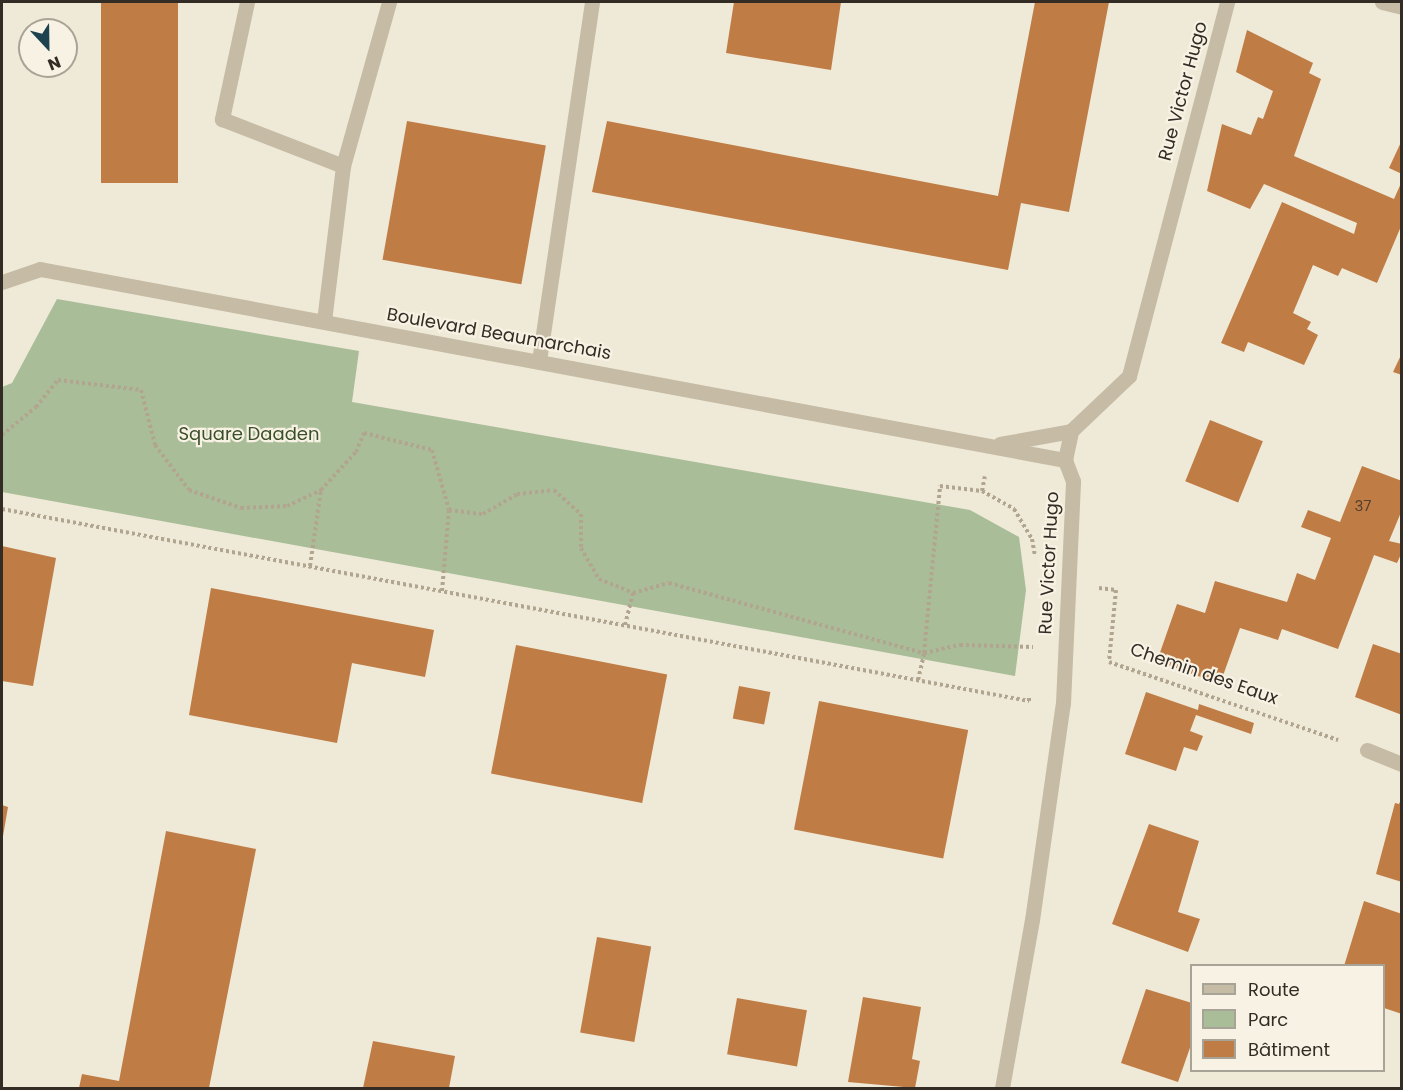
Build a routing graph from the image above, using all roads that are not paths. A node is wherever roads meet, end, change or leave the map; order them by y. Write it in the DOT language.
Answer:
graph roads {
  1 [pos="247,2"];
  2 [pos="389,2"];
  3 [pos="592,2"];
  4 [pos="1227,2"];
  5 [pos="1382,2"];
  6 [pos="1401,7"];
  7 [pos="343,166"];
  8 [pos="2,282"];
  9 [pos="324,321"];
  10 [pos="539,361"];
  11 [pos="1071,431"];
  12 [pos="992,446"];
  13 [pos="1065,460"];
  14 [pos="1367,750"];
  15 [pos="1401,764"];
  16 [pos="1002,1089"];
  1 -- 7 [label="street"];
  2 -- 7 [label="street"];
  3 -- 10 [label="street"];
  4 -- 11 [label="street, Rue Victor Hugo"];
  5 -- 6 [label="street"];
  7 -- 9 [label="street"];
  8 -- 9 [label="street, Boulevard Beaumarchais"];
  9 -- 10 [label="street, Boulevard Beaumarchais"];
  10 -- 12 [label="street, Boulevard Beaumarchais"];
  11 -- 12 [label="street, Boulevard Beaumarchais"];
  11 -- 13 [label="street, Rue Victor Hugo"];
  12 -- 13 [label="street, Boulevard Beaumarchais"];
  13 -- 16 [label="street, Rue Victor Hugo"];
  14 -- 15 [label="street"];
}
